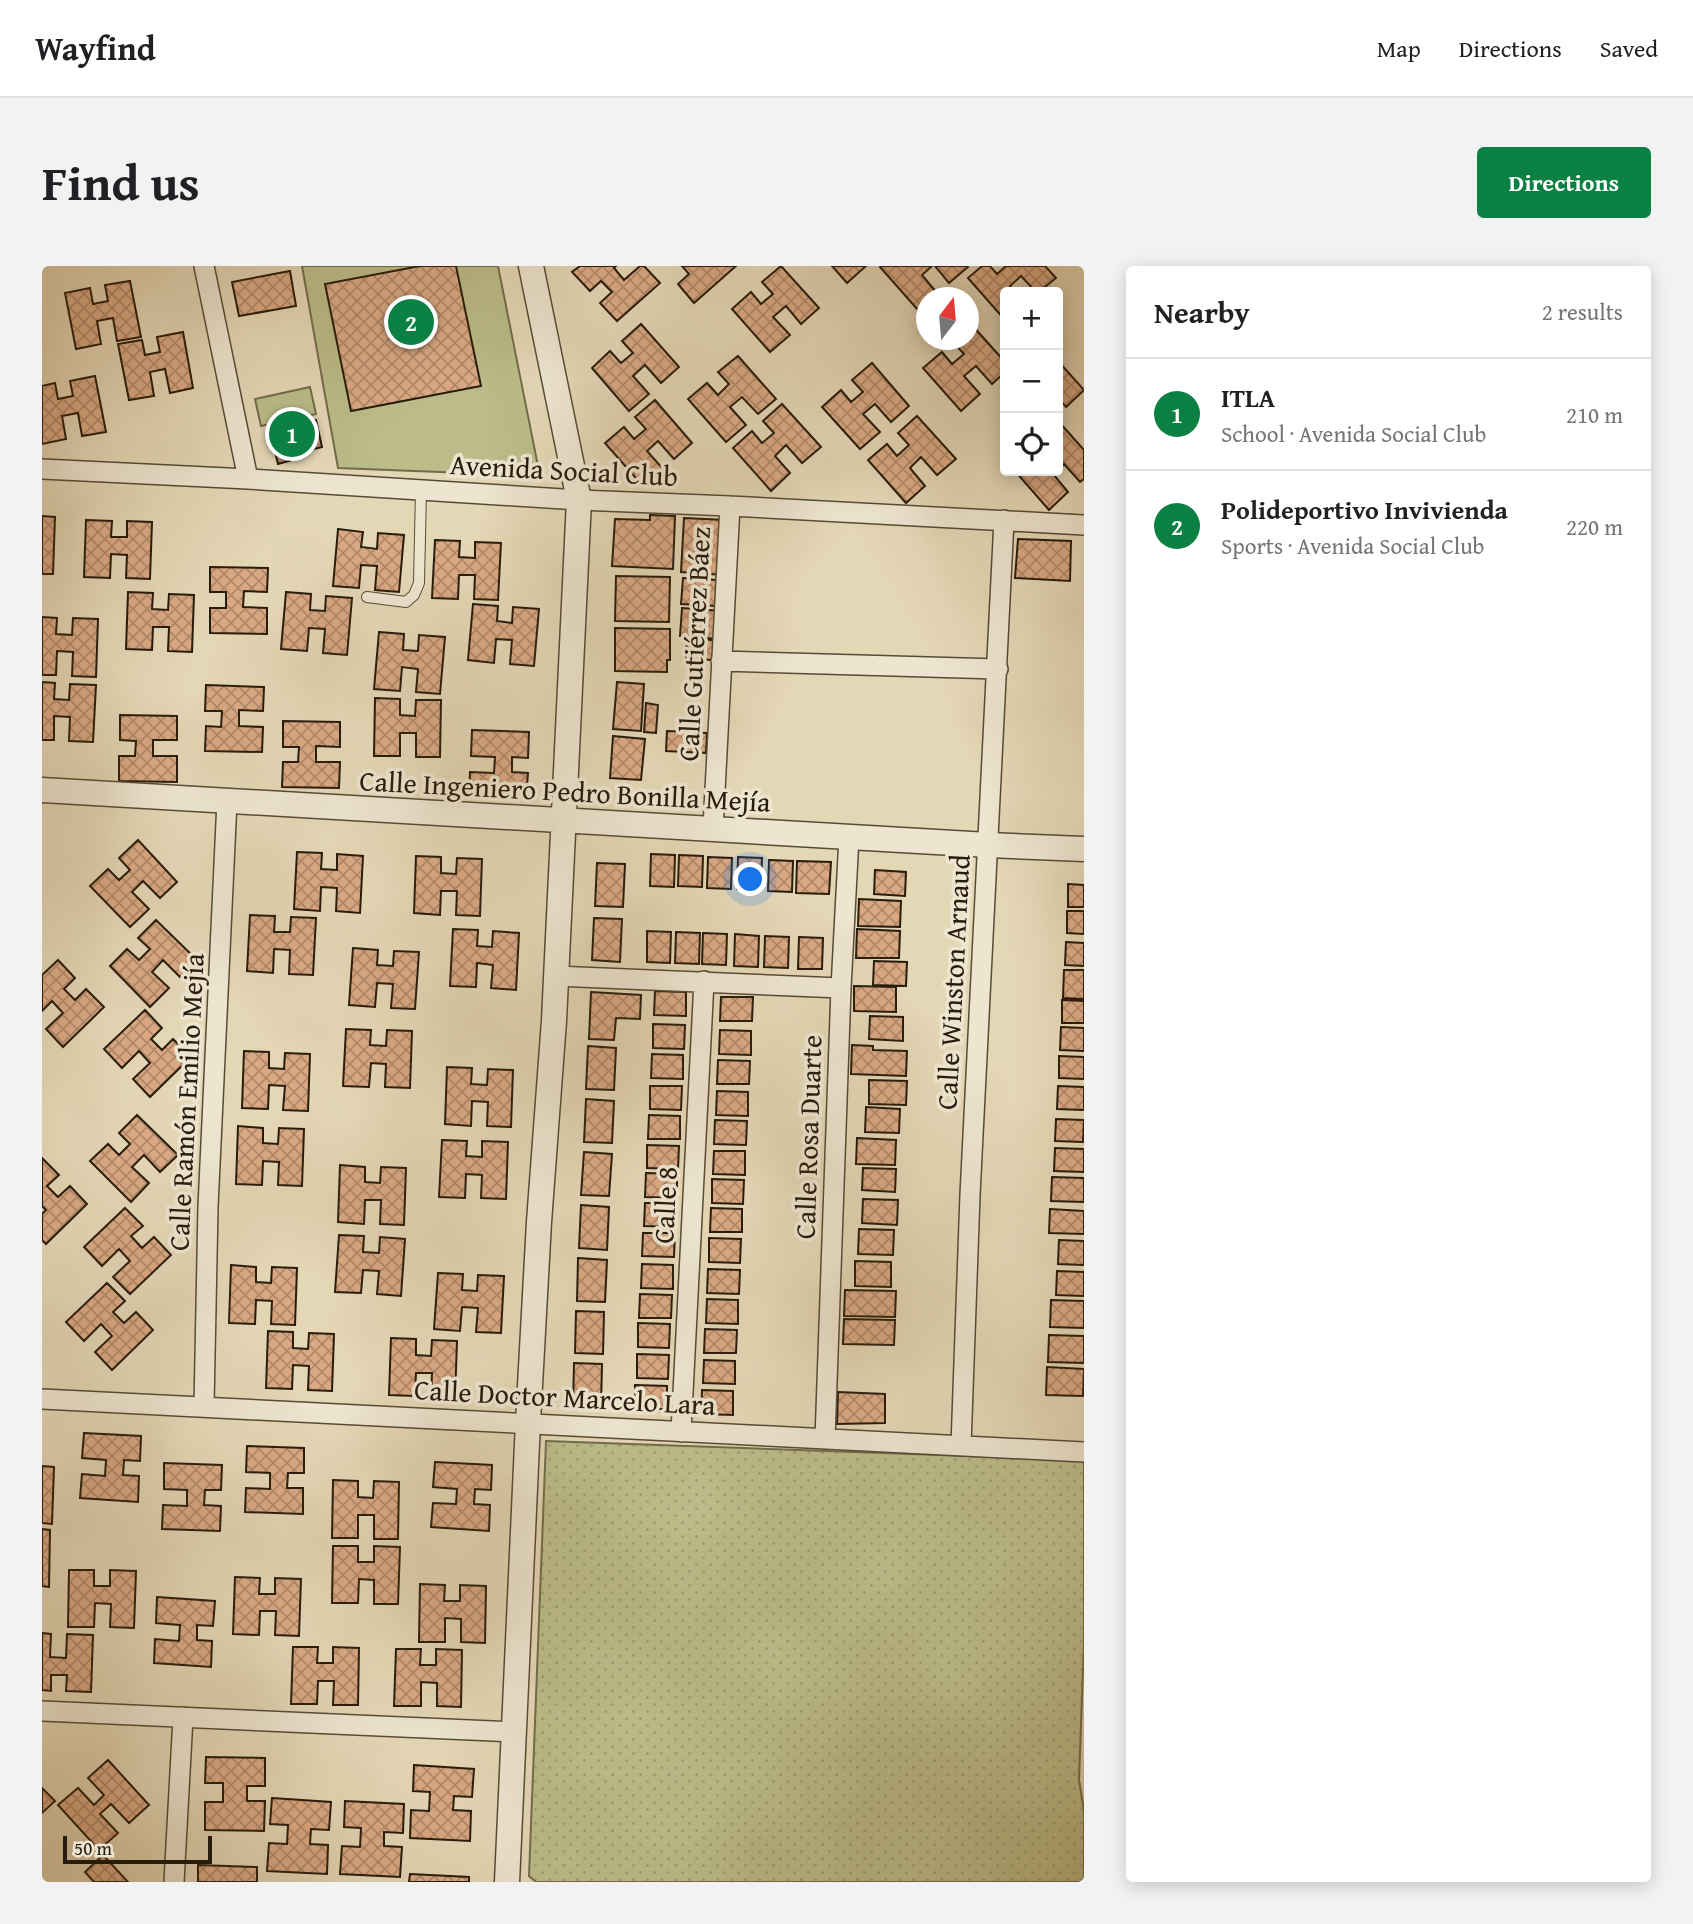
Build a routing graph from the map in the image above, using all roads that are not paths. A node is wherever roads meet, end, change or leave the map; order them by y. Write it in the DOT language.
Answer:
graph roads {
  1 [pos="204,266"];
  2 [pos="531,266"];
  3 [pos="42,469"];
  4 [pos="248,479"];
  5 [pos="421,490"];
  6 [pos="579,500"];
  7 [pos="730,506"];
  8 [pos="1004,520"];
  9 [pos="1084,525"];
  10 [pos="367,597"];
  11 [pos="721,661"];
  12 [pos="998,669"];
  13 [pos="42,790"];
  14 [pos="228,801"];
  15 [pos="562,820"];
  16 [pos="713,828"];
  17 [pos="849,837"];
  18 [pos="988,845"];
  19 [pos="1084,849"];
  20 [pos="555,976"];
  21 [pos="704,982"];
  22 [pos="841,988"];
  23 [pos="42,1399"];
  24 [pos="204,1406"];
  25 [pos="528,1422"];
  26 [pos="681,1432"];
  27 [pos="825,1439"];
  28 [pos="961,1446"];
  29 [pos="1084,1452"];
  30 [pos="42,1711"];
  31 [pos="183,1717"];
  32 [pos="514,1732"];
  33 [pos="174,1882"];
  34 [pos="507,1882"];
  1 -- 4 [label="street"];
  2 -- 6 [label="street"];
  3 -- 4 [label="street, Avenida Social Club"];
  4 -- 5 [label="street, Avenida Social Club"];
  5 -- 6 [label="street, Avenida Social Club"];
  5 -- 10 [label="lane"];
  6 -- 7 [label="street, Avenida Social Club"];
  6 -- 15 [label="street"];
  7 -- 8 [label="street, Avenida Social Club"];
  7 -- 11 [label="street, Calle Gutiérrez Báez"];
  8 -- 9 [label="street, Avenida Social Club"];
  8 -- 12 [label="street, Calle Winston Arnaud"];
  11 -- 12 [label="street"];
  11 -- 16 [label="street, Calle Gutiérrez Báez"];
  12 -- 18 [label="street, Calle Winston Arnaud"];
  13 -- 14 [label="street, Calle Ingeniero Pedro Bonilla Mejía"];
  14 -- 15 [label="street, Calle Ingeniero Pedro Bonilla Mejía"];
  14 -- 24 [label="street, Calle Ramón Emilio Mejía"];
  15 -- 16 [label="street, Calle Ingeniero Pedro Bonilla Mejía"];
  15 -- 20 [label="street"];
  16 -- 17 [label="street, Calle Ingeniero Pedro Bonilla Mejía"];
  17 -- 18 [label="street, Calle Ingeniero Pedro Bonilla Mejía"];
  17 -- 22 [label="street, Calle Rosa Duarte"];
  18 -- 19 [label="street, Calle Ingeniero Pedro Bonilla Mejía"];
  18 -- 28 [label="street, Calle Winston Arnaud"];
  20 -- 21 [label="street"];
  20 -- 25 [label="street"];
  21 -- 22 [label="street"];
  21 -- 26 [label="street, Calle 8"];
  22 -- 27 [label="street, Calle Rosa Duarte"];
  23 -- 24 [label="street, Calle Doctor Marcelo Lara"];
  24 -- 25 [label="street, Calle Doctor Marcelo Lara"];
  25 -- 26 [label="street, Calle Doctor Marcelo Lara"];
  25 -- 32 [label="street"];
  26 -- 27 [label="street, Calle Doctor Marcelo Lara"];
  27 -- 28 [label="street, Calle Doctor Marcelo Lara"];
  28 -- 29 [label="street, Calle Doctor Marcelo Lara"];
  30 -- 31 [label="street"];
  31 -- 32 [label="street"];
  31 -- 33 [label="street"];
  32 -- 34 [label="street"];
}
